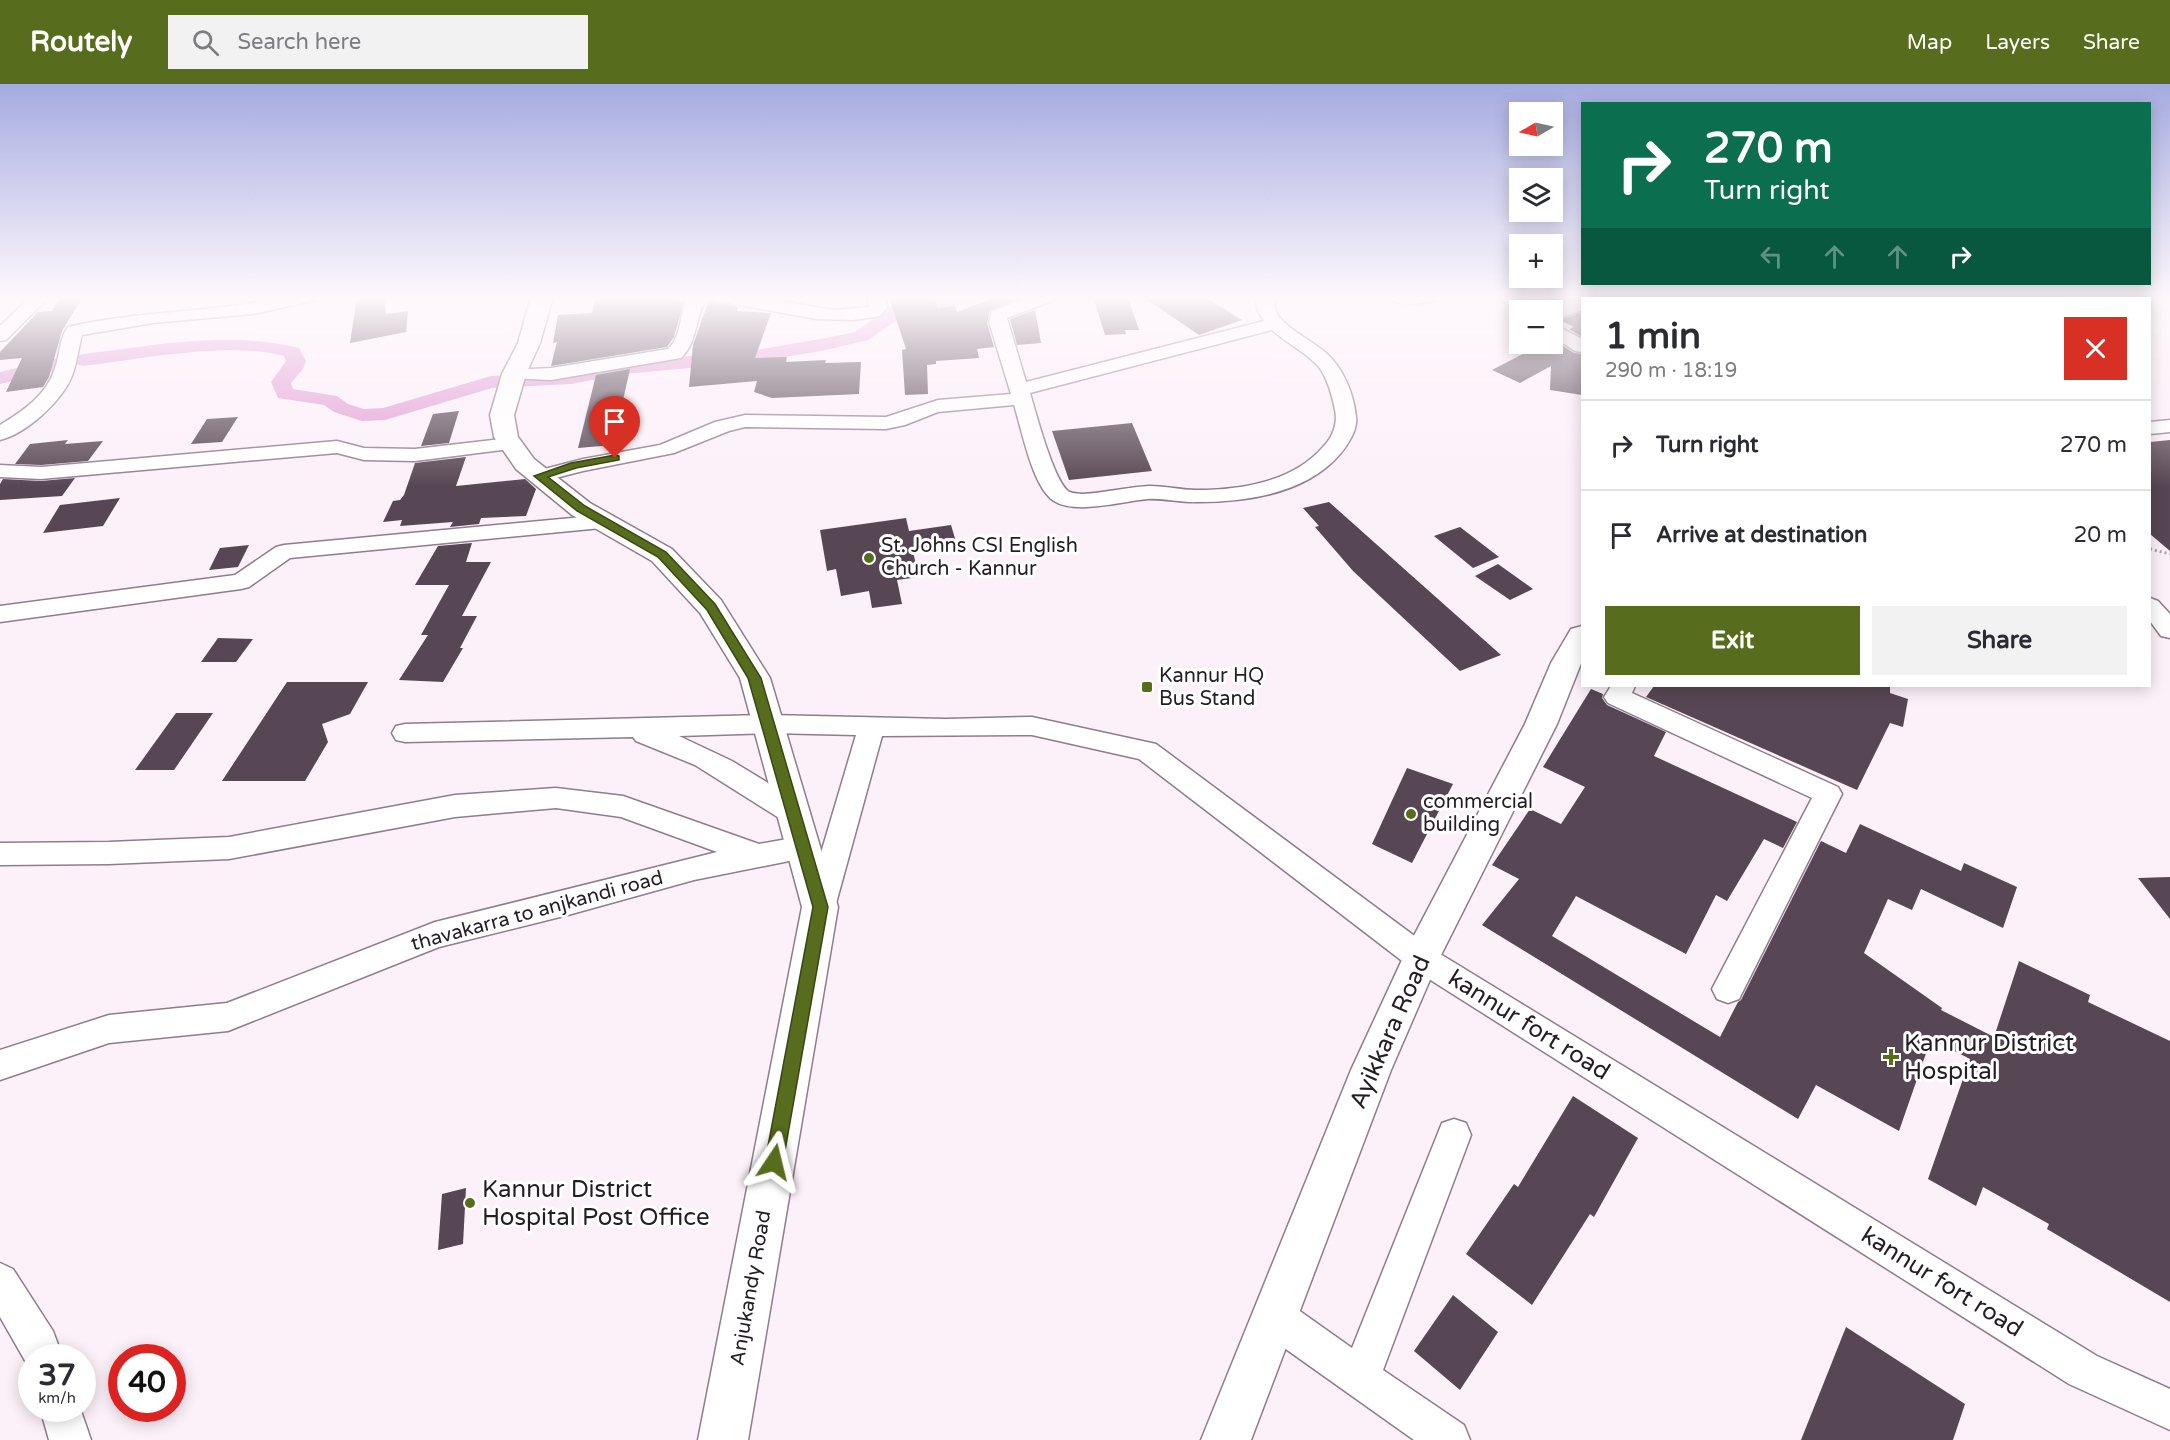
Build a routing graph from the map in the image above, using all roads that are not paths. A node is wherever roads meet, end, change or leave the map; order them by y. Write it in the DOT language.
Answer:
graph roads {
  1 [pos="66,360"];
  2 [pos="522,360"];
  3 [pos="635,360"];
  4 [pos="1009,360"];
  5 [pos="1142,360"];
  6 [pos="1321,360"];
  7 [pos="512,383"];
  8 [pos="1019,394"];
  9 [pos="2170,426"];
  10 [pos="2151,428"];
  11 [pos="0,434"];
  12 [pos="510,444"];
  13 [pos="0,471"];
  14 [pos="540,476"];
  15 [pos="604,522"];
  16 [pos="2151,607"];
  17 [pos="0,614"];
  18 [pos="2170,630"];
  19 [pos="1581,638"];
  20 [pos="1622,687"];
  21 [pos="769,724"];
  22 [pos="872,725"];
  23 [pos="621,728"];
  24 [pos="405,733"];
  25 [pos="794,813"];
  26 [pos="804,848"];
  27 [pos="0,854"];
  28 [pos="758,856"];
  29 [pos="820,907"];
  30 [pos="1421,958"];
  31 [pos="1728,989"];
  32 [pos="0,1065"];
  33 [pos="1454,1135"];
  34 [pos="0,1282"];
  35 [pos="1273,1316"];
  36 [pos="37,1344"];
  37 [pos="1360,1378"];
  38 [pos="2170,1410"];
  39 [pos="64,1422"];
  40 [pos="70,1440"];
  41 [pos="723,1440"];
  42 [pos="1226,1440"];
  43 [pos="1449,1440"];
  1 -- 11 [label="street"];
  2 -- 7 [label="street, Anjukandy Road"];
  3 -- 7 [label="street"];
  4 -- 8 [label="street"];
  5 -- 8 [label="street"];
  6 -- 8 [label="street"];
  7 -- 12 [label="street, Anjukandy Road"];
  8 -- 14 [label="street"];
  9 -- 10 [label="street"];
  12 -- 13 [label="street"];
  12 -- 14 [label="street, Anjukandy Road"];
  14 -- 15 [label="street, Anjukandy Road"];
  15 -- 17 [label="street"];
  15 -- 21 [label="street, Anjukandy Road"];
  16 -- 18 [label="street"];
  19 -- 30 [label="street, Ayikkara Road"];
  20 -- 31 [label="street"];
  21 -- 22 [label="street, kannur fort road"];
  21 -- 23 [label="street, kannur fort road"];
  21 -- 25 [label="street, Anjukandy Road"];
  22 -- 29 [label="street"];
  22 -- 30 [label="street, kannur fort road"];
  23 -- 24 [label="street, kannur fort road"];
  23 -- 25 [label="street"];
  25 -- 26 [label="street, Anjukandy Road"];
  26 -- 28 [label="street, thavakarra to anjkandi road"];
  26 -- 29 [label="street, Anjukandy Road"];
  27 -- 28 [label="street"];
  28 -- 32 [label="street, thavakarra to anjkandi road"];
  29 -- 41 [label="street, Anjukandy Road"];
  30 -- 35 [label="street, Ayikkara Road"];
  30 -- 38 [label="street, kannur fort road"];
  33 -- 37 [label="street"];
  34 -- 36 [label="street"];
  35 -- 37 [label="street"];
  35 -- 42 [label="street, Ayikkara Road"];
  37 -- 43 [label="street"];
  39 -- 40 [label="street"];
}
